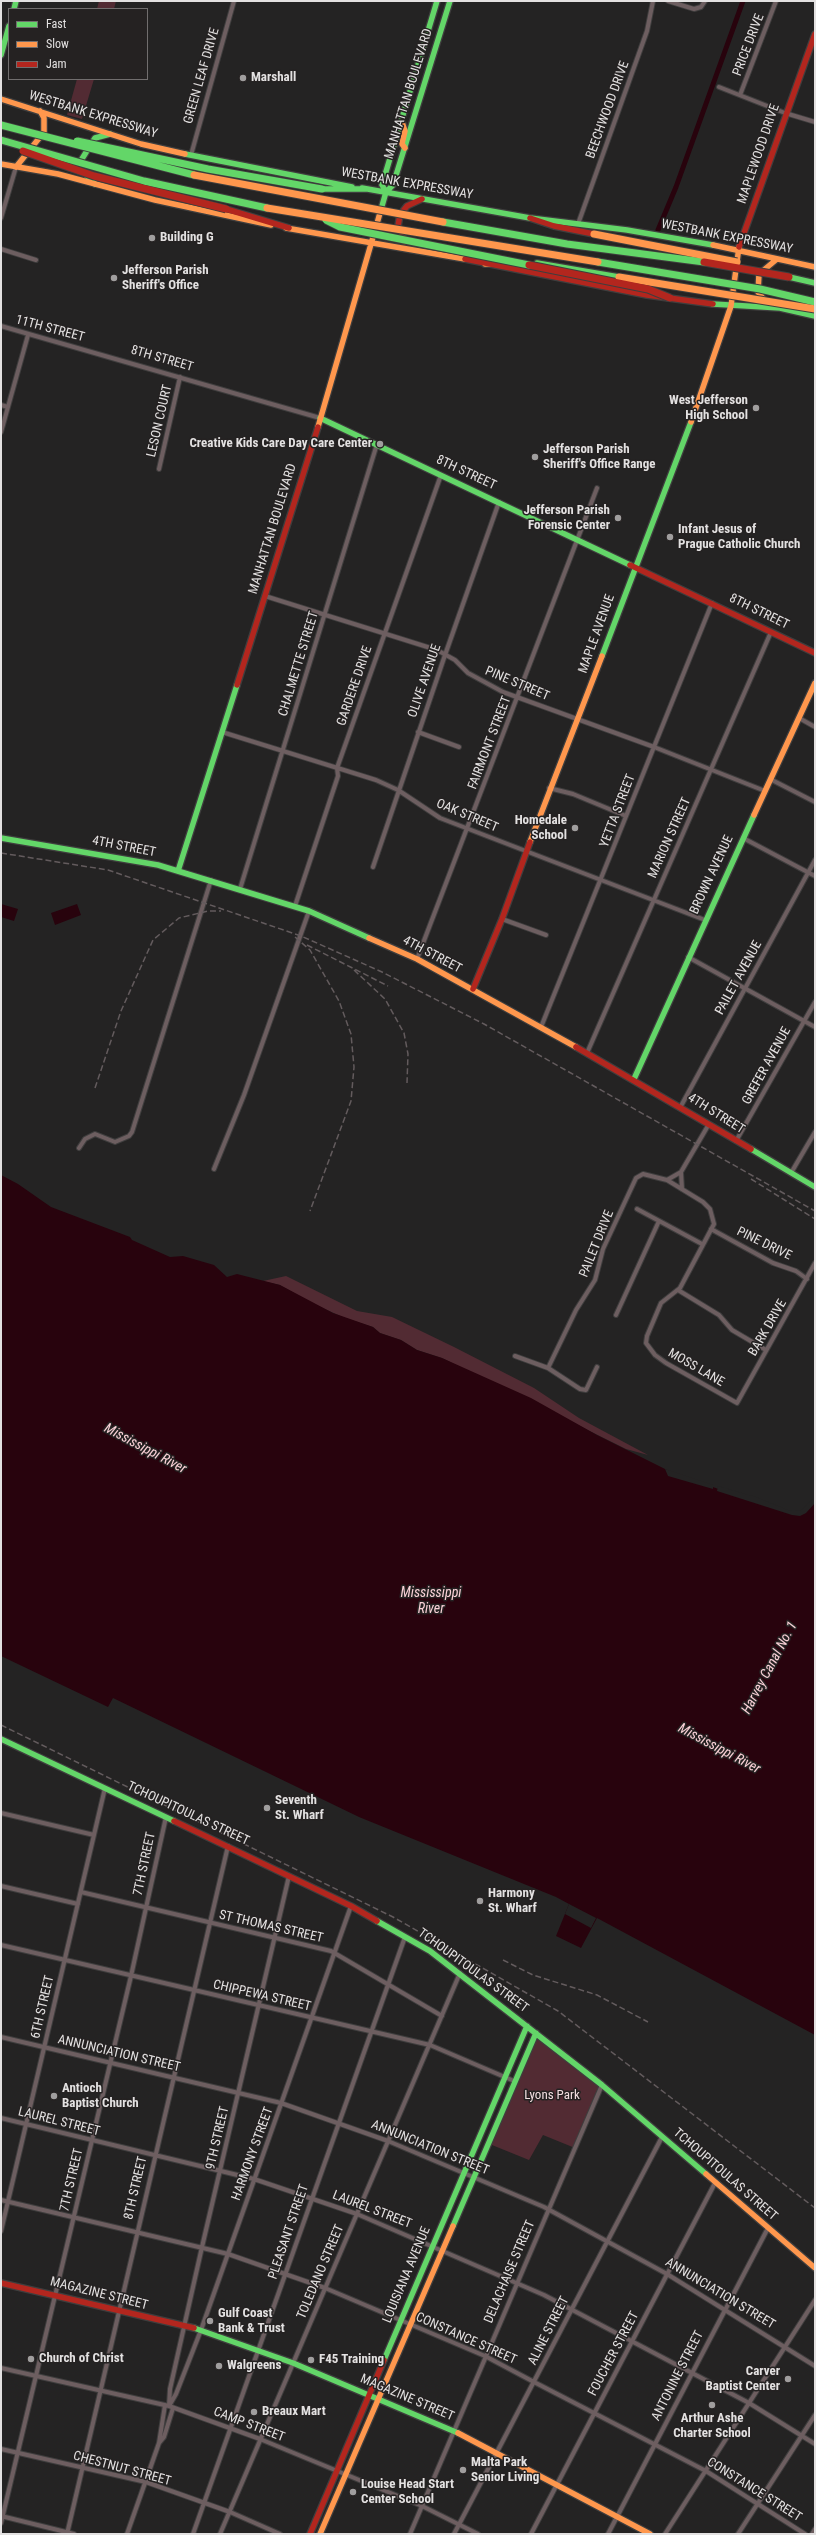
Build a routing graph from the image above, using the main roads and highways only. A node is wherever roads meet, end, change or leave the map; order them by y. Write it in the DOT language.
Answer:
graph roads {
  1 [pos="437,1"];
  2 [pos="450,1"];
  3 [pos="8,30"];
  4 [pos="815,34"];
  5 [pos="1,55"];
  6 [pos="1,99"];
  7 [pos="40,111"];
  8 [pos="401,122"];
  9 [pos="1,125"];
  10 [pos="110,134"];
  11 [pos="1,141"];
  12 [pos="61,142"];
  13 [pos="404,148"];
  14 [pos="1,164"];
  15 [pos="16,167"];
  16 [pos="95,184"];
  17 [pos="365,189"];
  18 [pos="386,192"];
  19 [pos="422,199"];
  20 [pos="321,217"];
  21 [pos="289,228"];
  22 [pos="577,228"];
  23 [pos="372,242"];
  24 [pos="409,248"];
  25 [pos="738,250"];
  26 [pos="777,259"];
  27 [pos="485,264"];
  28 [pos="815,267"];
  29 [pos="789,276"];
  30 [pos="815,283"];
  31 [pos="734,284"];
  32 [pos="670,298"];
  33 [pos="815,302"];
  34 [pos="731,306"];
  35 [pos="772,308"];
  36 [pos="815,309"];
  37 [pos="815,316"];
  38 [pos="320,418"];
  39 [pos="634,566"];
  40 [pos="815,653"];
  41 [pos="815,683"];
  42 [pos="1,838"];
  43 [pos="178,871"];
  44 [pos="473,989"];
  45 [pos="634,1079"];
  46 [pos="815,1187"];
  47 [pos="1,1741"];
  48 [pos="527,2026"];
  49 [pos="536,2033"];
  50 [pos="815,2268"];
  51 [pos="1,2283"];
  52 [pos="384,2358"];
  53 [pos="393,2362"];
  54 [pos="368,2394"];
  55 [pos="378,2398"];
  56 [pos="310,2534"];
  57 [pos="320,2534"];
  58 [pos="650,2534"];
  1 -- 8 [label="main road, MANHATTAN BOULEVARD"];
  2 -- 13 [label="main road, MANHATTAN BOULEVARD"];
  3 -- 5 [label="main road"];
  4 -- 25 [label="main road, MAPLEWOOD DRIVE"];
  6 -- 7 [label="main road, WESTBANK EXPRESSWAY"];
  7 -- 10 [label="main road, WESTBANK EXPRESSWAY"];
  7 -- 15 [label="main road"];
  8 -- 13 [label="main road"];
  8 -- 18 [label="main road, MANHATTAN BOULEVARD"];
  9 -- 12 [label="main road, WESTBANK EXPRESSWAY, bridge"];
  10 -- 16 [label="main road"];
  10 -- 17 [label="main road, WESTBANK EXPRESSWAY"];
  11 -- 20 [label="main road, bridge"];
  11 -- 21 [label="main road, bridge"];
  12 -- 17 [label="main road, bridge"];
  12 -- 29 [label="main road, WESTBANK EXPRESSWAY, bridge"];
  13 -- 18 [label="main road, MANHATTAN BOULEVARD"];
  14 -- 15 [label="main road"];
  15 -- 16 [label="main road"];
  16 -- 21 [label="main road"];
  17 -- 18 [label="main road, WESTBANK EXPRESSWAY"];
  18 -- 19 [label="main road, WESTBANK EXPRESSWAY"];
  18 -- 23 [label="main road, MANHATTAN BOULEVARD"];
  19 -- 22 [label="main road, WESTBANK EXPRESSWAY"];
  19 -- 24 [label="main road"];
  20 -- 32 [label="main road, bridge"];
  20 -- 33 [label="main road, bridge"];
  21 -- 23 [label="main road"];
  22 -- 25 [label="main road, WESTBANK EXPRESSWAY"];
  22 -- 29 [label="main road, bridge"];
  23 -- 24 [label="main road"];
  23 -- 38 [label="main road, MANHATTAN BOULEVARD"];
  24 -- 27 [label="main road"];
  25 -- 26 [label="main road, WESTBANK EXPRESSWAY"];
  25 -- 31 [label="main road, MAPLEWOOD DRIVE"];
  26 -- 28 [label="main road, WESTBANK EXPRESSWAY"];
  26 -- 35 [label="main road"];
  27 -- 32 [label="main road"];
  27 -- 36 [label="main road, bridge"];
  29 -- 30 [label="main road, WESTBANK EXPRESSWAY"];
  31 -- 34 [label="main road, MAPLE AVENUE"];
  32 -- 34 [label="main road"];
  34 -- 35 [label="main road"];
  34 -- 39 [label="main road, MAPLE AVENUE"];
  35 -- 37 [label="main road"];
  38 -- 39 [label="main road, 8TH STREET"];
  38 -- 43 [label="main road, MANHATTAN BOULEVARD"];
  39 -- 40 [label="main road, 8TH STREET"];
  39 -- 44 [label="main road, MAPLE AVENUE"];
  41 -- 45 [label="main road, BROWN AVENUE"];
  42 -- 43 [label="main road, 4TH STREET"];
  43 -- 44 [label="main road, 4TH STREET"];
  44 -- 45 [label="main road, 4TH STREET"];
  45 -- 46 [label="main road, 4TH STREET"];
  47 -- 48 [label="main road, TCHOUPITOULAS STREET"];
  48 -- 49 [label="main road, TCHOUPITOULAS STREET"];
  48 -- 52 [label="main road, LOUISIANA AVENUE"];
  49 -- 50 [label="main road, TCHOUPITOULAS STREET"];
  49 -- 53 [label="main road, LOUISIANA AVENUE"];
  51 -- 54 [label="main road, MAGAZINE STREET"];
  52 -- 53 [label="main road"];
  52 -- 54 [label="main road, LOUISIANA AVENUE"];
  53 -- 55 [label="main road, LOUISIANA AVENUE"];
  54 -- 55 [label="main road, MAGAZINE STREET"];
  54 -- 56 [label="main road, LOUISIANA AVENUE"];
  55 -- 57 [label="main road, LOUISIANA AVENUE"];
  55 -- 58 [label="main road, MAGAZINE STREET"];
}
